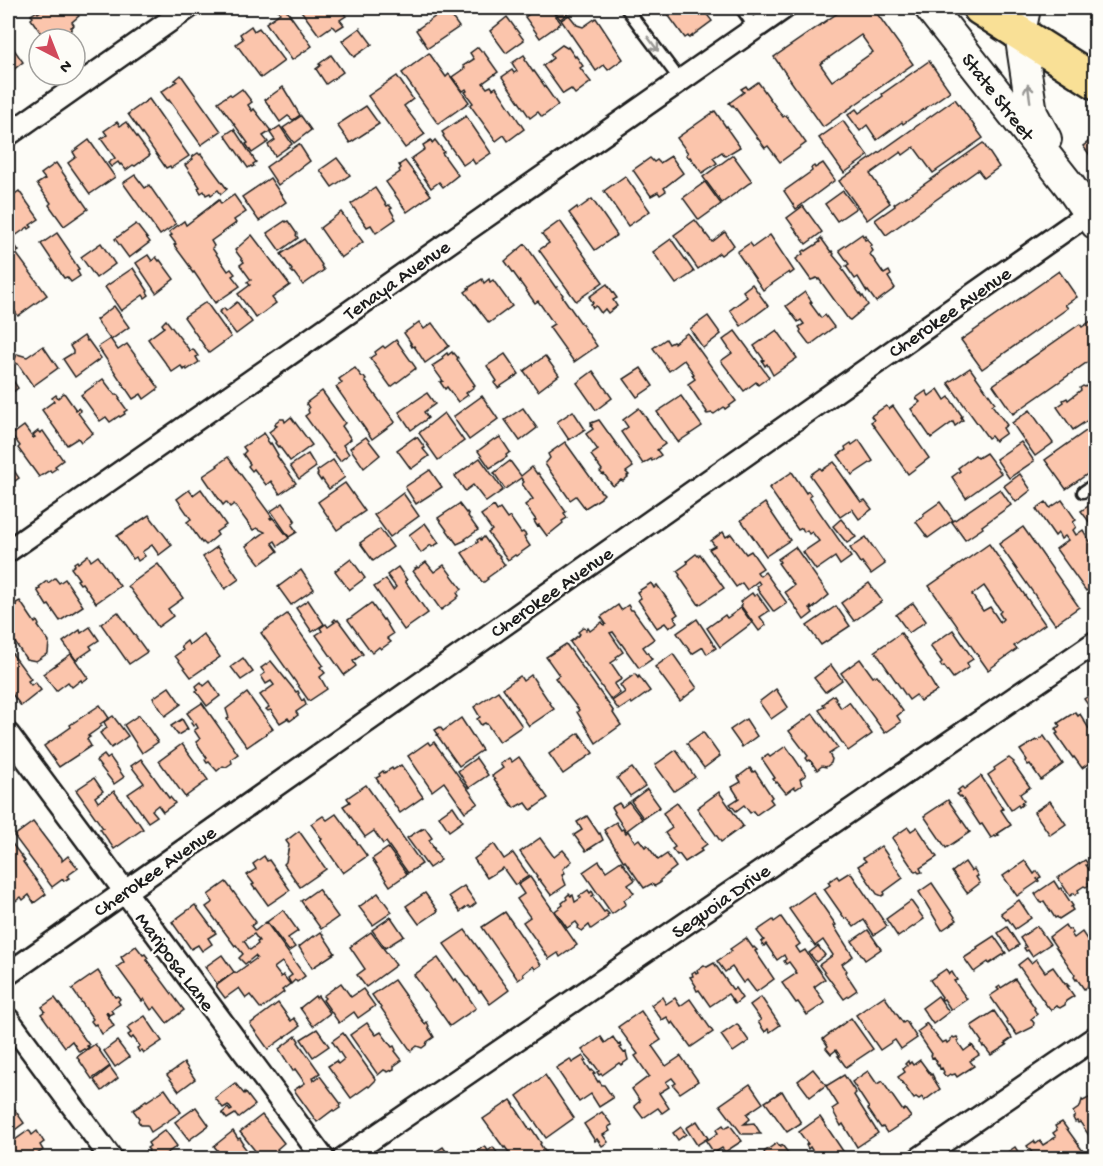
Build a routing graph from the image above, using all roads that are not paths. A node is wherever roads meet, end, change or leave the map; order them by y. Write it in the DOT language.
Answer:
graph roads {
  1 [pos="188,8"];
  2 [pos="626,8"];
  3 [pos="741,8"];
  4 [pos="784,8"];
  5 [pos="930,8"];
  6 [pos="980,8"];
  7 [pos="1023,20"];
  8 [pos="755,28"];
  9 [pos="680,80"];
  10 [pos="1095,82"];
  11 [pos="8,135"];
  12 [pos="1069,185"];
  13 [pos="1093,215"];
  14 [pos="1095,483"];
  15 [pos="1083,492"];
  16 [pos="8,551"];
  17 [pos="1095,642"];
  18 [pos="8,734"];
  19 [pos="124,891"];
  20 [pos="8,974"];
  21 [pos="8,1019"];
  22 [pos="1095,1037"];
  23 [pos="111,1158"];
  24 [pos="323,1158"];
  25 [pos="344,1158"];
  26 [pos="920,1158"];
  1 -- 11 [label="street"];
  2 -- 9 [label="lane, one-way"];
  3 -- 8 [label="lane"];
  4 -- 8 [label="street, Tenaya Avenue"];
  5 -- 12 [label="main road, State Street"];
  6 -- 7 [label="main road"];
  7 -- 10 [label="main road"];
  12 -- 7 [label="main road, State Street, one-way"];
  8 -- 9 [label="street, Tenaya Avenue"];
  9 -- 16 [label="street, Tenaya Avenue"];
  12 -- 13 [label="main road, State Street"];
  13 -- 19 [label="street, Cherokee Avenue"];
  14 -- 15 [label="lane"];
  17 -- 25 [label="street, Sequoia Drive"];
  18 -- 19 [label="street, Mariposa Lane"];
  19 -- 20 [label="street, Cherokee Avenue"];
  19 -- 24 [label="street, Mariposa Lane"];
  21 -- 23 [label="street"];
  22 -- 26 [label="street"];
}
